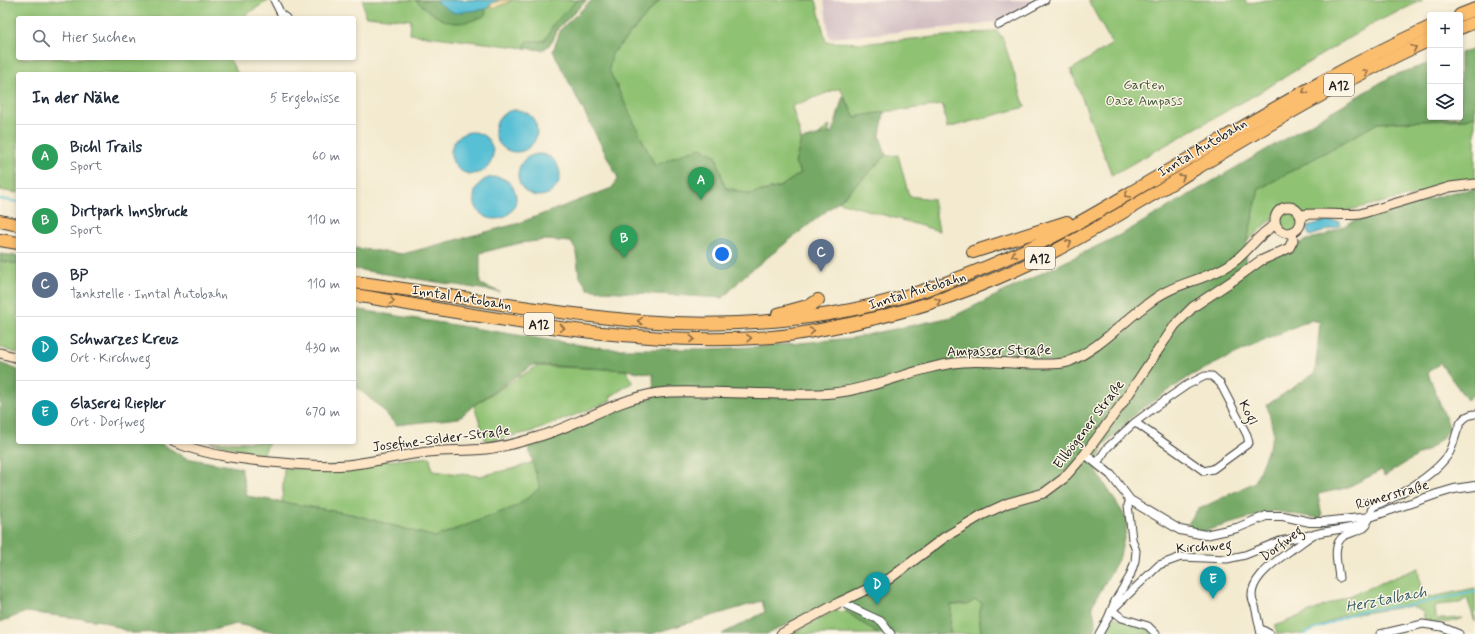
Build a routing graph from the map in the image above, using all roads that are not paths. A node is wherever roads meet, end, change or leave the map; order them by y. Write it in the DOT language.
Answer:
graph roads {
  1 [pos="274,0"];
  2 [pos="1045,0"];
  3 [pos="1475,9"];
  4 [pos="1463,14"];
  5 [pos="284,16"];
  6 [pos="1475,22"];
  7 [pos="999,25"];
  8 [pos="1463,27"];
  9 [pos="1427,28"];
  10 [pos="1427,41"];
  11 [pos="1475,184"];
  12 [pos="1098,212"];
  13 [pos="1300,215"];
  14 [pos="0,221"];
  15 [pos="16,225"];
  16 [pos="1275,225"];
  17 [pos="0,228"];
  18 [pos="16,230"];
  19 [pos="1292,232"];
  20 [pos="0,240"];
  21 [pos="16,243"];
  22 [pos="973,252"];
  23 [pos="356,282"];
  24 [pos="356,295"];
  25 [pos="818,300"];
  26 [pos="755,322"];
  27 [pos="0,352"];
  28 [pos="16,357"];
  29 [pos="634,399"];
  30 [pos="1475,414"];
  31 [pos="1134,423"];
  32 [pos="179,444"];
  33 [pos="1085,454"];
  34 [pos="1097,463"];
  35 [pos="1475,486"];
  36 [pos="1130,500"];
  37 [pos="1369,519"];
  38 [pos="1314,534"];
  39 [pos="1339,578"];
  40 [pos="840,602"];
  41 [pos="1112,610"];
  42 [pos="1261,631"];
  43 [pos="781,634"];
  44 [pos="891,634"];
  45 [pos="1099,634"];
  46 [pos="1156,634"];
  47 [pos="1270,634"];
  48 [pos="1380,634"];
  49 [pos="1459,634"];
  1 -- 5 [label="street"];
  2 -- 7 [label="street"];
  3 -- 4 [label="highway"];
  6 -- 8 [label="highway"];
  9 -- 12 [label="highway, Inntal Autobahn / A12, one-way"];
  24 -- 10 [label="highway, Inntal Autobahn / A12, one-way"];
  11 -- 13 [label="main road"];
  12 -- 22 [label="highway"];
  12 -- 26 [label="highway, Inntal Autobahn / A12, one-way"];
  13 -- 16 [label="main road"];
  13 -- 19 [label="main road"];
  14 -- 15 [label="highway"];
  16 -- 19 [label="main road"];
  16 -- 29 [label="main road, Ampasser Straße"];
  17 -- 18 [label="highway"];
  19 -- 33 [label="main road, Ellbögener Straße"];
  20 -- 21 [label="highway"];
  26 -- 23 [label="highway, Inntal Autobahn / A12, one-way"];
  25 -- 26 [label="highway"];
  27 -- 28 [label="main road"];
  29 -- 32 [label="main road, Josefine-Sölder-Straße"];
  30 -- 37 [label="street"];
  31 -- 31 [label="street, Kogl"];
  31 -- 34 [label="street, Kogl"];
  33 -- 34 [label="street, Römerstraße"];
  33 -- 40 [label="main road, Ellbögener Straße"];
  34 -- 36 [label="street, Römerstraße"];
  35 -- 37 [label="street, Römerstraße"];
  36 -- 37 [label="street, Römerstraße"];
  36 -- 41 [label="street, Kirchweg"];
  37 -- 38 [label="street, Dorfweg"];
  37 -- 39 [label="street"];
  38 -- 41 [label="street, Kirchweg"];
  38 -- 42 [label="street, Dorfweg"];
  40 -- 43 [label="main road, Ellbögener Straße"];
  40 -- 44 [label="street"];
  41 -- 45 [label="street, Kirchweg"];
  41 -- 46 [label="street"];
  42 -- 47 [label="street, Dorfweg"];
  48 -- 49 [label="street"];
}
